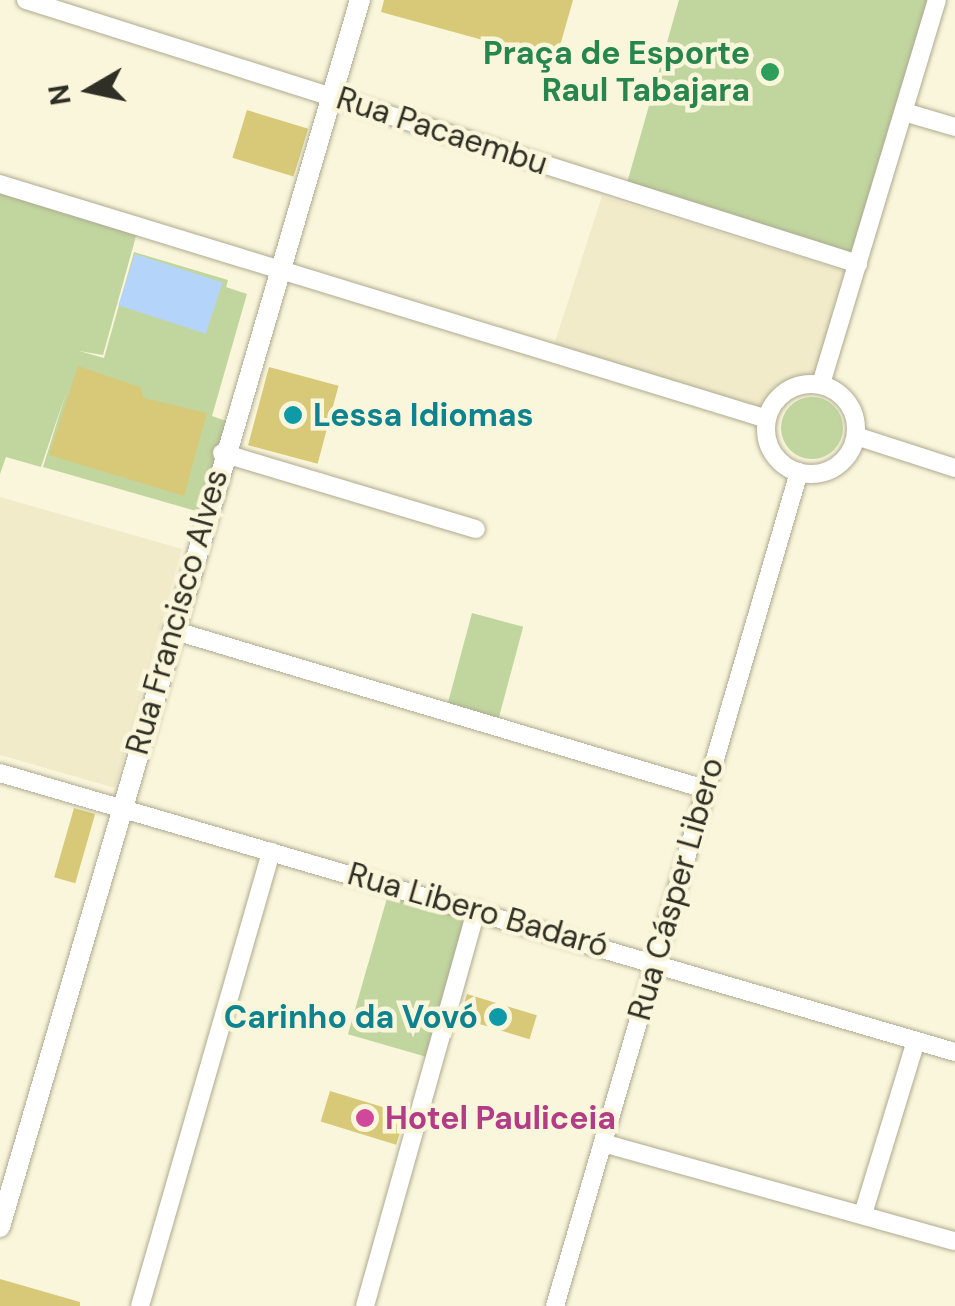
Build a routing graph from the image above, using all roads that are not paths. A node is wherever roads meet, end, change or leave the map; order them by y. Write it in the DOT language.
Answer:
graph roads {
  1 [pos="26,0"];
  2 [pos="360,0"];
  3 [pos="937,0"];
  4 [pos="332,95"];
  5 [pos="904,112"];
  6 [pos="955,127"];
  7 [pos="0,184"];
  8 [pos="858,264"];
  9 [pos="277,267"];
  10 [pos="821,384"];
  11 [pos="767,419"];
  12 [pos="856,436"];
  13 [pos="222,453"];
  14 [pos="955,468"];
  15 [pos="798,472"];
  16 [pos="476,529"];
  17 [pos="172,630"];
  18 [pos="0,773"];
  19 [pos="705,789"];
  20 [pos="121,808"];
  21 [pos="271,852"];
  22 [pos="476,910"];
  23 [pos="655,960"];
  24 [pos="916,1041"];
  25 [pos="955,1052"];
  26 [pos="602,1142"];
  27 [pos="863,1214"];
  28 [pos="0,1227"];
  29 [pos="955,1241"];
  30 [pos="140,1306"];
  31 [pos="365,1306"];
  32 [pos="555,1306"];
  1 -- 4 [label="street, Rua Pacaembu"];
  2 -- 4 [label="street, Rua Francisco Alves"];
  3 -- 5 [label="street"];
  4 -- 8 [label="street, Rua Pacaembu"];
  4 -- 9 [label="street, Rua Francisco Alves"];
  5 -- 6 [label="street"];
  5 -- 8 [label="street"];
  7 -- 9 [label="street"];
  8 -- 10 [label="street"];
  9 -- 11 [label="street"];
  9 -- 13 [label="street, Rua Francisco Alves"];
  10 -- 11 [label="street"];
  10 -- 12 [label="street"];
  11 -- 15 [label="street"];
  12 -- 14 [label="street"];
  12 -- 15 [label="street"];
  13 -- 16 [label="street"];
  13 -- 17 [label="street, Rua Francisco Alves"];
  15 -- 19 [label="street, Rua Cásper Libero"];
  17 -- 19 [label="street"];
  17 -- 20 [label="street, Rua Francisco Alves"];
  18 -- 20 [label="street, Rua Libero Badaró"];
  19 -- 23 [label="street, Rua Cásper Libero"];
  20 -- 21 [label="street, Rua Libero Badaró"];
  20 -- 28 [label="street, Rua Francisco Alves"];
  21 -- 22 [label="street, Rua Libero Badaró"];
  21 -- 30 [label="street"];
  22 -- 23 [label="street, Rua Libero Badaró"];
  22 -- 31 [label="street"];
  23 -- 24 [label="street, Rua Libero Badaró"];
  23 -- 26 [label="street, Rua Cásper Libero"];
  24 -- 25 [label="street, Rua Libero Badaró"];
  24 -- 27 [label="street"];
  26 -- 27 [label="street"];
  26 -- 32 [label="street, Rua Cásper Libero"];
  27 -- 29 [label="street"];
}
